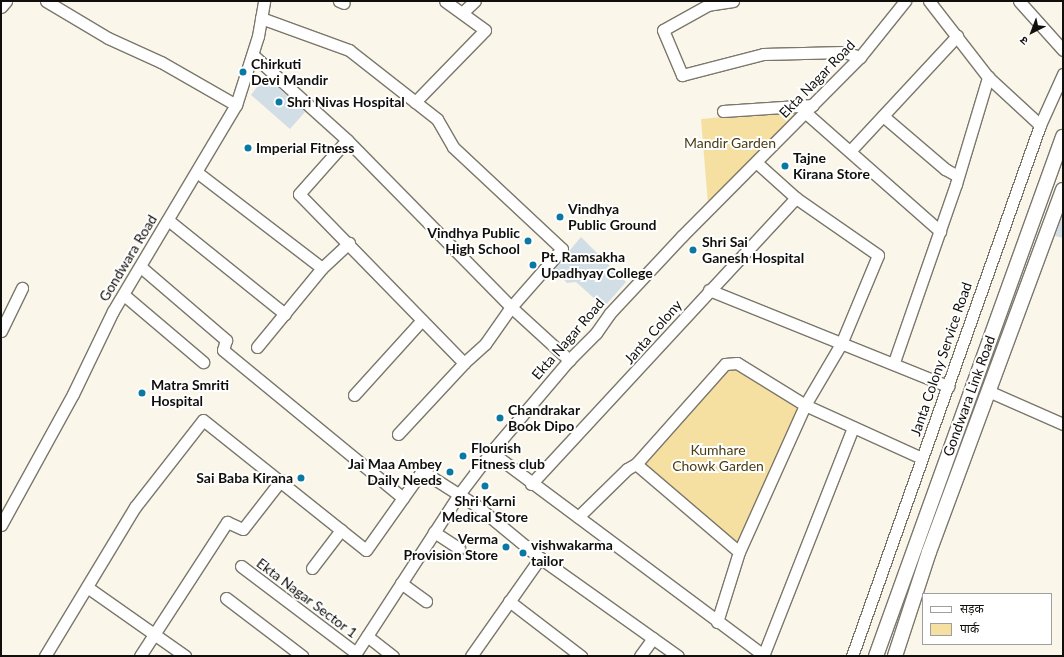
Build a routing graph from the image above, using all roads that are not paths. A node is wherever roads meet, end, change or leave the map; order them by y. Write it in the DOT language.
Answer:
graph roads {
  1 [pos="6,1"];
  2 [pos="46,1"];
  3 [pos="445,1"];
  4 [pos="475,1"];
  5 [pos="732,1"];
  6 [pos="905,1"];
  7 [pos="929,1"];
  8 [pos="1019,1"];
  9 [pos="706,3"];
  10 [pos="1,7"];
  11 [pos="261,7"];
  12 [pos="463,12"];
  13 [pos="957,36"];
  14 [pos="1063,50"];
  15 [pos="252,55"];
  16 [pos="860,57"];
  17 [pos="1063,74"];
  18 [pos="988,77"];
  19 [pos="415,102"];
  20 [pos="236,105"];
  21 [pos="809,109"];
  22 [pos="723,110"];
  23 [pos="883,116"];
  24 [pos="1040,125"];
  25 [pos="1063,137"];
  26 [pos="347,140"];
  27 [pos="851,150"];
  28 [pos="757,163"];
  29 [pos="198,173"];
  30 [pos="956,175"];
  31 [pos="1063,190"];
  32 [pos="796,198"];
  33 [pos="168,220"];
  34 [pos="940,231"];
  35 [pos="349,243"];
  36 [pos="142,268"];
  37 [pos="322,268"];
  38 [pos="22,288"];
  39 [pos="709,290"];
  40 [pos="124,295"];
  41 [pos="510,307"];
  42 [pos="285,314"];
  43 [pos="422,320"];
  44 [pos="1,331"];
  45 [pos="841,344"];
  46 [pos="257,347"];
  47 [pos="569,360"];
  48 [pos="203,362"];
  49 [pos="894,362"];
  50 [pos="464,363"];
  51 [pos="948,386"];
  52 [pos="988,391"];
  53 [pos="354,395"];
  54 [pos="805,405"];
  55 [pos="1063,424"];
  56 [pos="853,428"];
  57 [pos="398,434"];
  58 [pos="491,452"];
  59 [pos="922,458"];
  60 [pos="636,464"];
  61 [pos="281,480"];
  62 [pos="531,484"];
  63 [pos="460,494"];
  64 [pos="403,498"];
  65 [pos="4,511"];
  66 [pos="578,517"];
  67 [pos="1,525"];
  68 [pos="341,530"];
  69 [pos="434,532"];
  70 [pos="459,548"];
  71 [pos="739,552"];
  72 [pos="540,558"];
  73 [pos="241,566"];
  74 [pos="312,568"];
  75 [pos="401,583"];
  76 [pos="87,587"];
  77 [pos="226,598"];
  78 [pos="426,601"];
  79 [pos="509,601"];
  80 [pos="717,622"];
  81 [pos="155,634"];
  82 [pos="367,636"];
  83 [pos="653,638"];
  84 [pos="568,652"];
  85 [pos="355,655"];
  86 [pos="44,656"];
  87 [pos="140,656"];
  88 [pos="185,656"];
  89 [pos="302,656"];
  90 [pos="393,656"];
  91 [pos="471,656"];
  92 [pos="581,656"];
  93 [pos="640,656"];
  94 [pos="678,656"];
  95 [pos="763,656"];
  96 [pos="852,656"];
  97 [pos="876,656"];
  98 [pos="895,656"];
  1 -- 10 [label="street"];
  2 -- 20 [label="street"];
  3 -- 12 [label="street"];
  4 -- 12 [label="street"];
  5 -- 9 [label="street"];
  6 -- 16 [label="street, Ekta Nagar Road"];
  7 -- 13 [label="street"];
  8 -- 14 [label="street"];
  9 -- 16 [label="street"];
  11 -- 15 [label="street, Gondwara Road"];
  11 -- 19 [label="street"];
  12 -- 19 [label="street"];
  13 -- 18 [label="street"];
  13 -- 23 [label="street"];
  15 -- 20 [label="street, Gondwara Road"];
  15 -- 26 [label="street"];
  16 -- 21 [label="street, Ekta Nagar Road"];
  17 -- 24 [label="street, Janta Colony Service Road"];
  18 -- 24 [label="street"];
  18 -- 30 [label="street"];
  19 -- 41 [label="street"];
  20 -- 29 [label="street, Gondwara Road"];
  21 -- 22 [label="street"];
  21 -- 27 [label="street"];
  21 -- 28 [label="street, Ekta Nagar Road"];
  23 -- 27 [label="street"];
  23 -- 30 [label="street"];
  24 -- 51 [label="street, Janta Colony Service Road"];
  25 -- 97 [label="street, Gondwara Link Road"];
  26 -- 35 [label="street"];
  26 -- 41 [label="street"];
  27 -- 34 [label="street"];
  28 -- 32 [label="street"];
  28 -- 47 [label="street, Ekta Nagar Road"];
  29 -- 33 [label="street, Gondwara Road"];
  29 -- 37 [label="street"];
  30 -- 34 [label="street"];
  31 -- 52 [label="street, Gondwara Link Road"];
  32 -- 39 [label="street, Janta Colony"];
  32 -- 45 [label="street"];
  33 -- 36 [label="street, Gondwara Road"];
  33 -- 42 [label="street"];
  34 -- 49 [label="street"];
  35 -- 37 [label="street"];
  35 -- 43 [label="street"];
  36 -- 40 [label="street, Gondwara Road"];
  36 -- 64 [label="street"];
  37 -- 42 [label="street"];
  38 -- 44 [label="street"];
  39 -- 45 [label="street"];
  39 -- 62 [label="street, Janta Colony"];
  40 -- 48 [label="street"];
  40 -- 65 [label="street, Gondwara Road"];
  41 -- 47 [label="street"];
  41 -- 50 [label="street"];
  42 -- 46 [label="street"];
  43 -- 50 [label="street"];
  43 -- 53 [label="street"];
  45 -- 49 [label="street"];
  45 -- 54 [label="street"];
  47 -- 58 [label="street, Ekta Nagar Road"];
  49 -- 51 [label="street"];
  50 -- 57 [label="street"];
  51 -- 59 [label="street, Janta Colony Service Road"];
  52 -- 55 [label="street"];
  52 -- 98 [label="street, Gondwara Link Road"];
  54 -- 56 [label="street"];
  54 -- 60 [label="street"];
  54 -- 71 [label="street"];
  56 -- 59 [label="street"];
  56 -- 95 [label="street"];
  58 -- 62 [label="street"];
  58 -- 63 [label="street, Ekta Nagar Road"];
  59 -- 96 [label="street, Janta Colony Service Road"];
  60 -- 66 [label="street"];
  60 -- 71 [label="street"];
  61 -- 68 [label="street"];
  61 -- 76 [label="street"];
  61 -- 81 [label="street"];
  62 -- 66 [label="street"];
  63 -- 64 [label="street"];
  63 -- 69 [label="street, Ekta Nagar Road"];
  63 -- 72 [label="street"];
  64 -- 68 [label="street"];
  65 -- 67 [label="street, Gondwara Road"];
  66 -- 80 [label="street"];
  68 -- 74 [label="street"];
  69 -- 70 [label="street"];
  69 -- 75 [label="street, Ekta Nagar Road"];
  71 -- 80 [label="street"];
  72 -- 79 [label="street"];
  72 -- 83 [label="street"];
  73 -- 85 [label="street, Ekta Nagar Sector 1"];
  75 -- 78 [label="street"];
  75 -- 82 [label="street, Ekta Nagar Road"];
  76 -- 81 [label="street"];
  76 -- 86 [label="street"];
  77 -- 89 [label="street"];
  79 -- 84 [label="street"];
  79 -- 91 [label="street"];
  80 -- 95 [label="street"];
  81 -- 87 [label="street"];
  81 -- 88 [label="street"];
  82 -- 85 [label="street, Ekta Nagar Road"];
  82 -- 90 [label="street"];
  83 -- 93 [label="street"];
  83 -- 94 [label="street"];
  84 -- 92 [label="street"];
}
